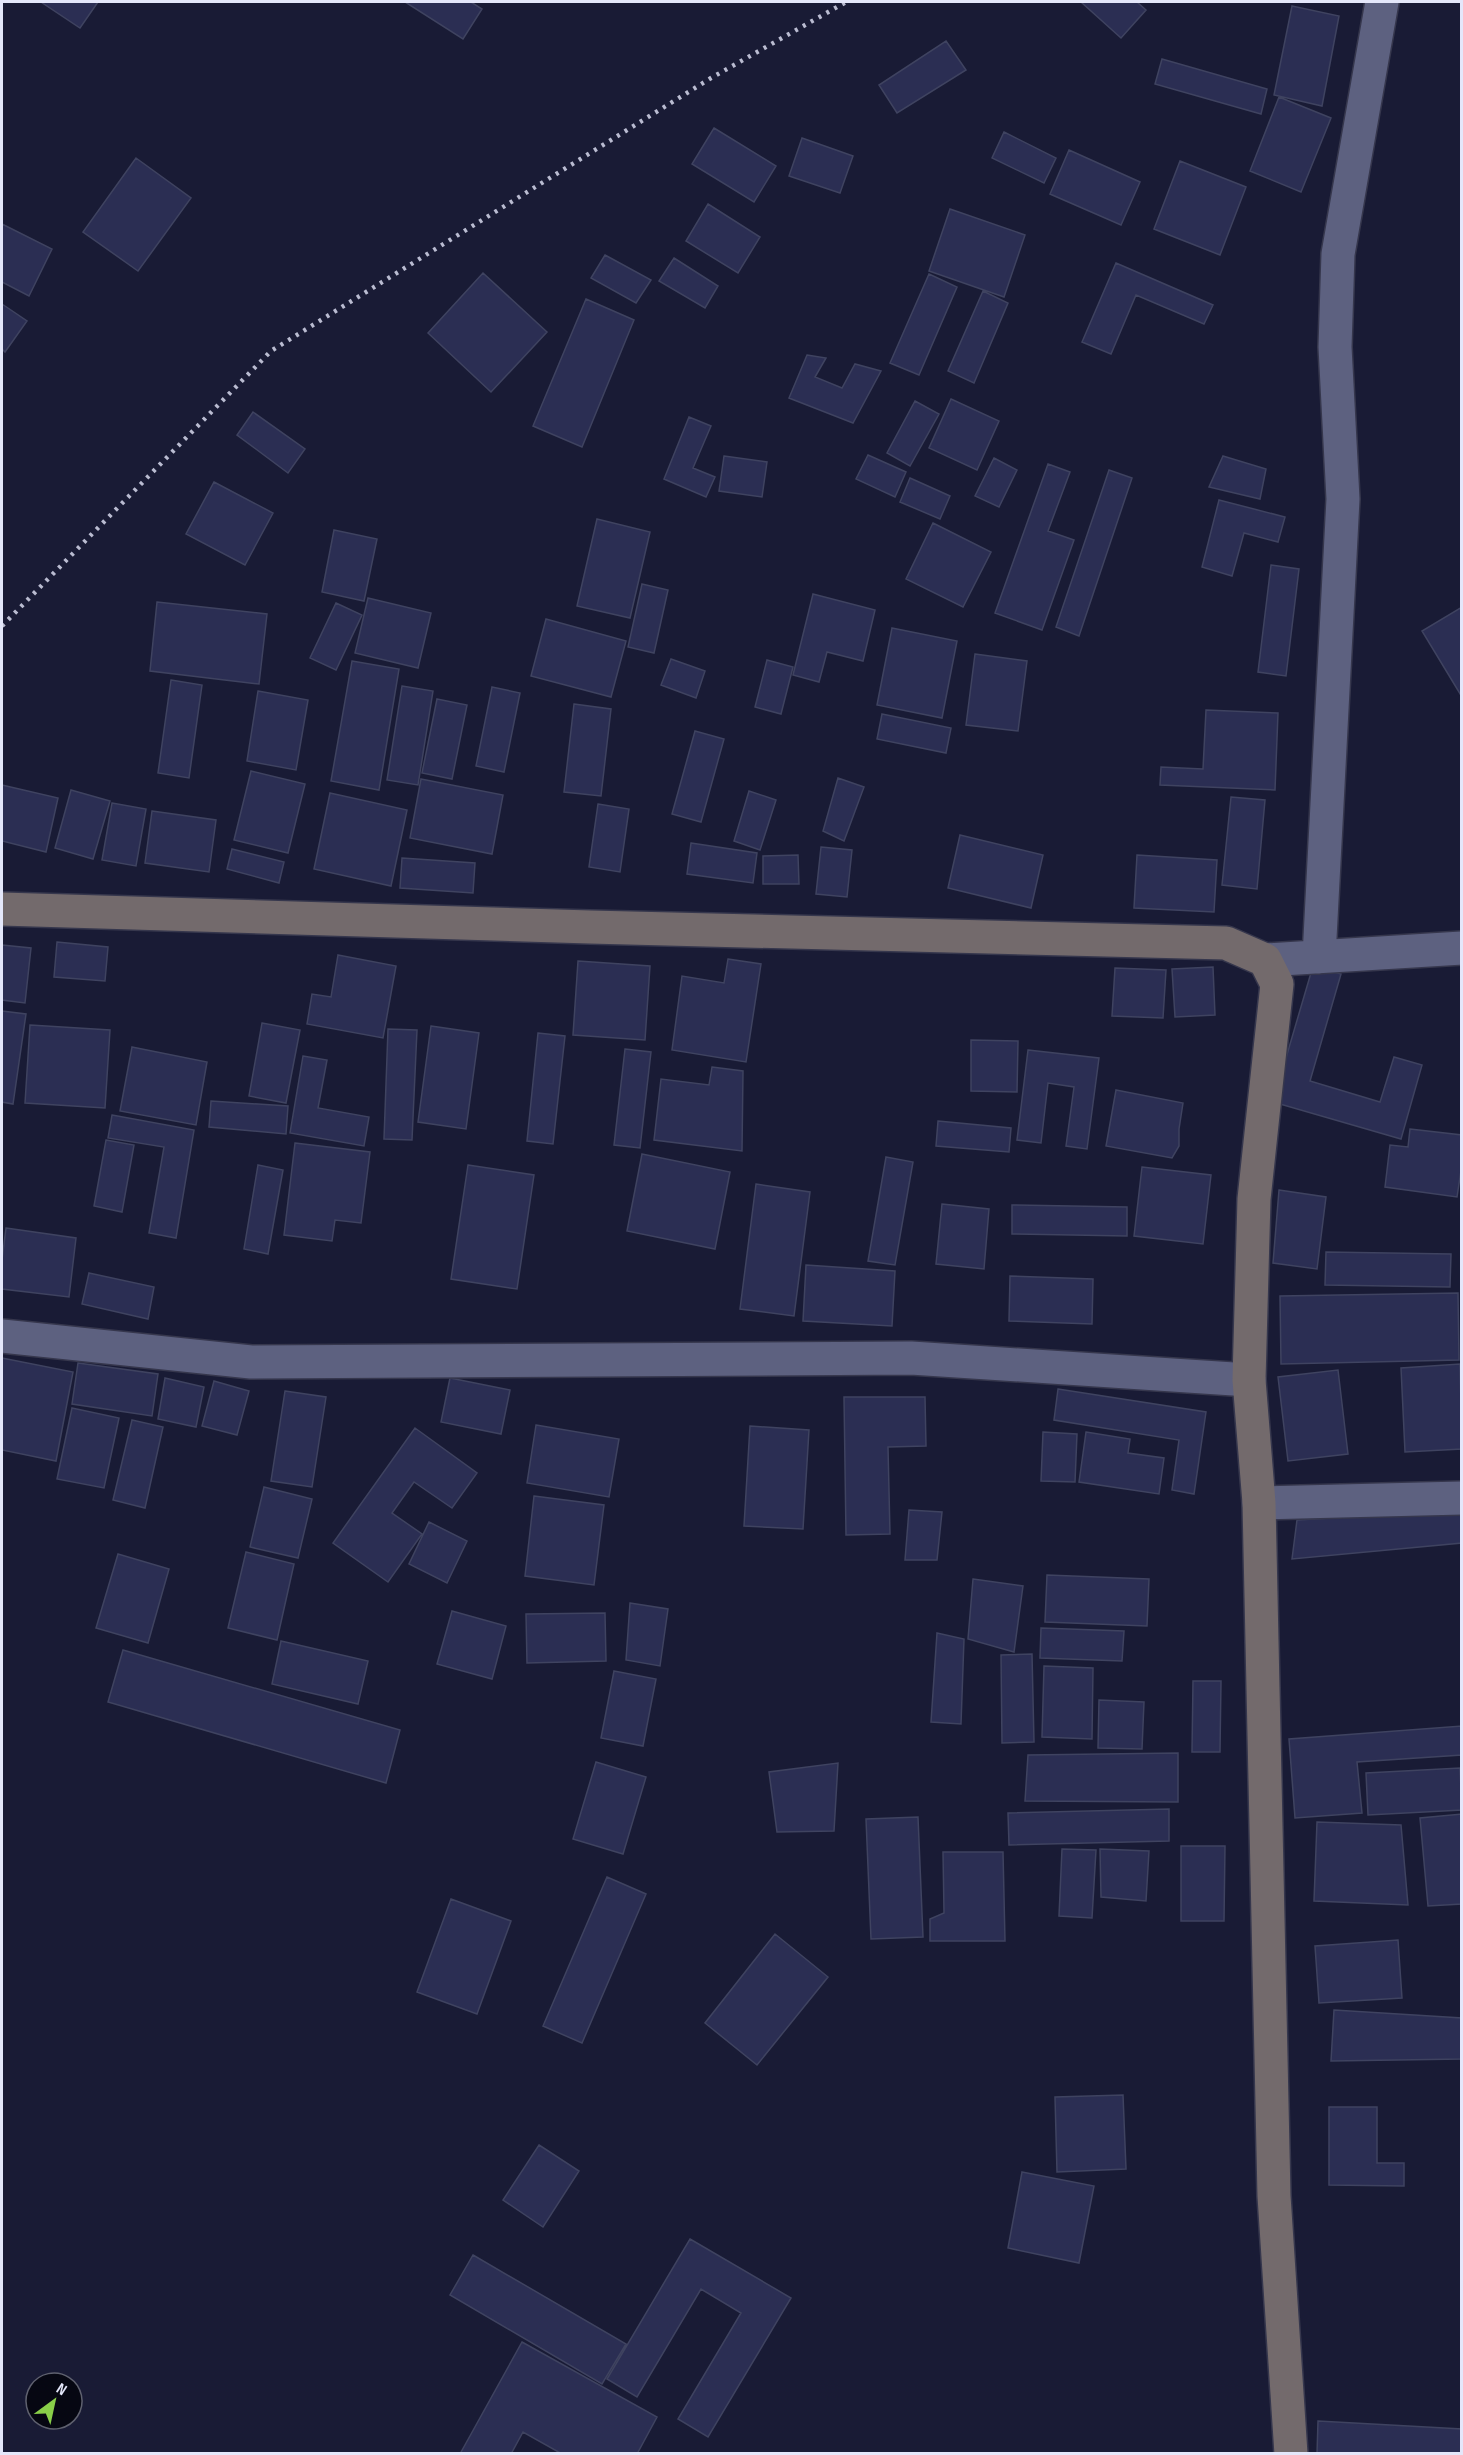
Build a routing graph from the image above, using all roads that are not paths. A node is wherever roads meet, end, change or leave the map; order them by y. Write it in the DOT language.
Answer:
graph roads {
  1 [pos="1382,2"];
  2 [pos="2,909"];
  3 [pos="1461,948"];
  4 [pos="1319,957"];
  5 [pos="1265,960"];
  6 [pos="2,1336"];
  7 [pos="1249,1380"];
  8 [pos="1461,1498"];
  9 [pos="1259,1503"];
  10 [pos="1291,2454"];
  1 -- 4 [label="street"];
  2 -- 5 [label="street"];
  3 -- 4 [label="street"];
  4 -- 5 [label="street"];
  5 -- 7 [label="street"];
  6 -- 7 [label="street"];
  7 -- 9 [label="street"];
  8 -- 9 [label="street"];
  9 -- 10 [label="street"];
}
